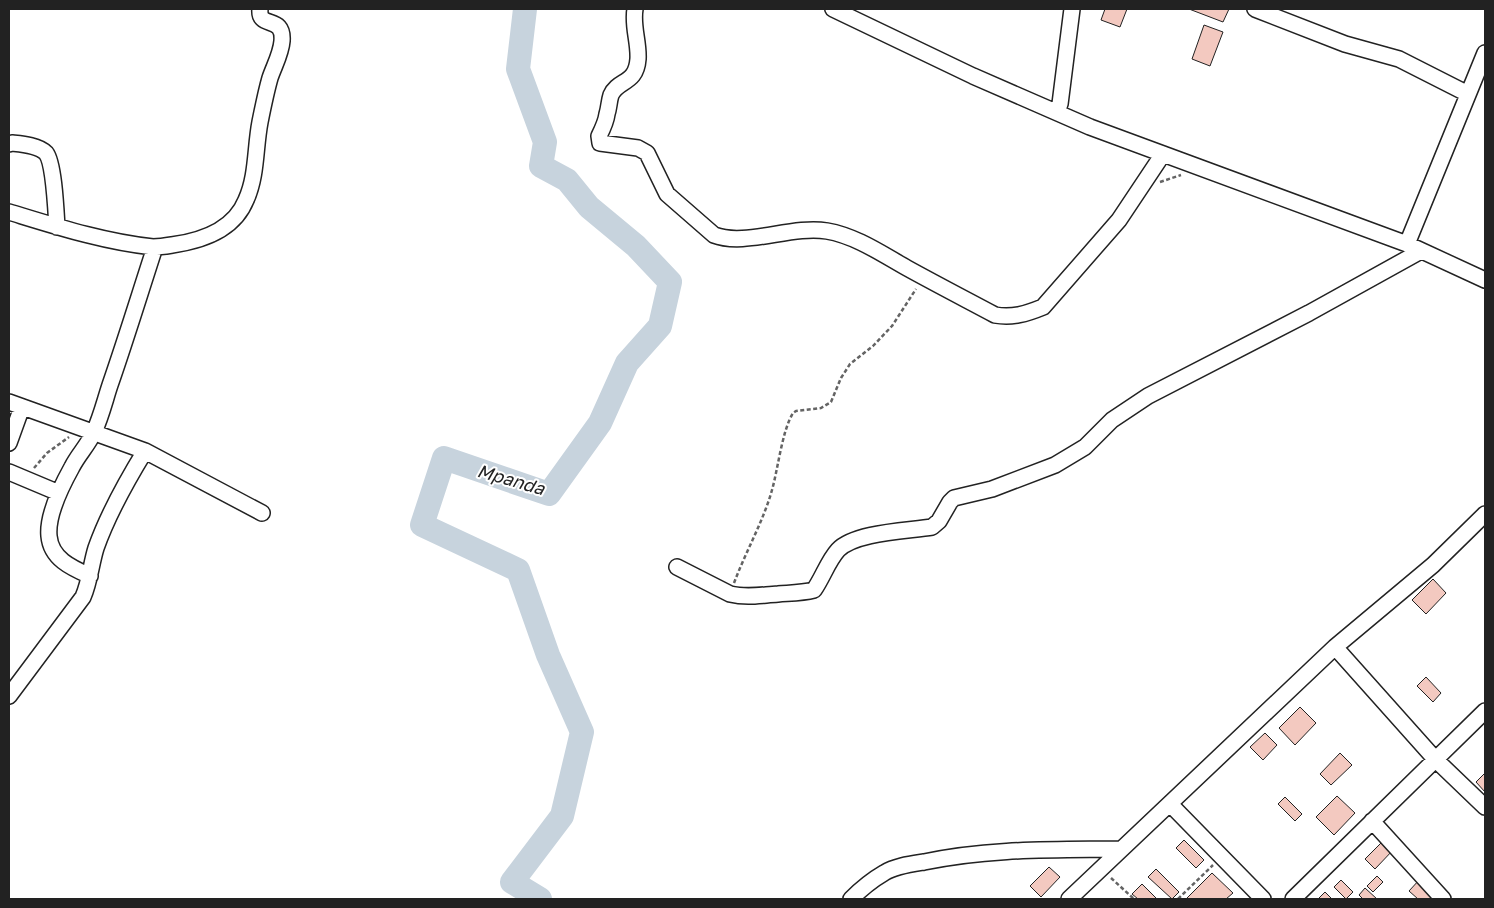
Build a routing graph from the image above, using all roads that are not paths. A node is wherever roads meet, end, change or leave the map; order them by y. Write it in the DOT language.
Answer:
graph roads {
  1 [pos="260,9"];
  2 [pos="636,9"];
  3 [pos="833,9"];
  4 [pos="1072,9"];
  5 [pos="1255,9"];
  6 [pos="1485,53"];
  7 [pos="1468,94"];
  8 [pos="1060,104"];
  9 [pos="9,144"];
  10 [pos="1163,154"];
  11 [pos="9,212"];
  12 [pos="57,227"];
  13 [pos="1407,244"];
  14 [pos="155,247"];
  15 [pos="1421,251"];
  16 [pos="1485,280"];
  17 [pos="15,405"];
  18 [pos="88,430"];
  19 [pos="9,443"];
  20 [pos="145,451"];
  21 [pos="9,472"];
  22 [pos="59,493"];
  23 [pos="262,513"];
  24 [pos="1485,514"];
  25 [pos="677,567"];
  26 [pos="90,576"];
  27 [pos="1335,647"];
  28 [pos="9,696"];
  29 [pos="1485,712"];
  30 [pos="1435,759"];
  31 [pos="1170,804"];
  32 [pos="1485,807"];
  33 [pos="1372,821"];
  34 [pos="1121,849"];
  35 [pos="851,899"];
  36 [pos="1069,899"];
  37 [pos="1263,899"];
  38 [pos="1293,899"];
  39 [pos="1443,899"];
  1 -- 14 [label="street"];
  2 -- 10 [label="street"];
  3 -- 10 [label="street"];
  4 -- 8 [label="street"];
  5 -- 7 [label="street"];
  6 -- 7 [label="street"];
  7 -- 13 [label="street"];
  9 -- 12 [label="street"];
  10 -- 13 [label="street"];
  11 -- 12 [label="street"];
  12 -- 14 [label="street"];
  13 -- 15 [label="street"];
  14 -- 18 [label="street"];
  15 -- 16 [label="street"];
  15 -- 25 [label="street"];
  17 -- 18 [label="street"];
  17 -- 19 [label="street"];
  18 -- 20 [label="street"];
  18 -- 22 [label="street"];
  20 -- 23 [label="street"];
  20 -- 26 [label="street"];
  21 -- 22 [label="street"];
  22 -- 26 [label="street"];
  24 -- 27 [label="street"];
  26 -- 28 [label="street"];
  27 -- 30 [label="street"];
  27 -- 31 [label="street"];
  29 -- 30 [label="street"];
  30 -- 32 [label="street"];
  30 -- 33 [label="street"];
  31 -- 34 [label="street"];
  31 -- 37 [label="street"];
  33 -- 38 [label="street"];
  33 -- 39 [label="street"];
  34 -- 35 [label="street"];
  34 -- 36 [label="street"];
}
